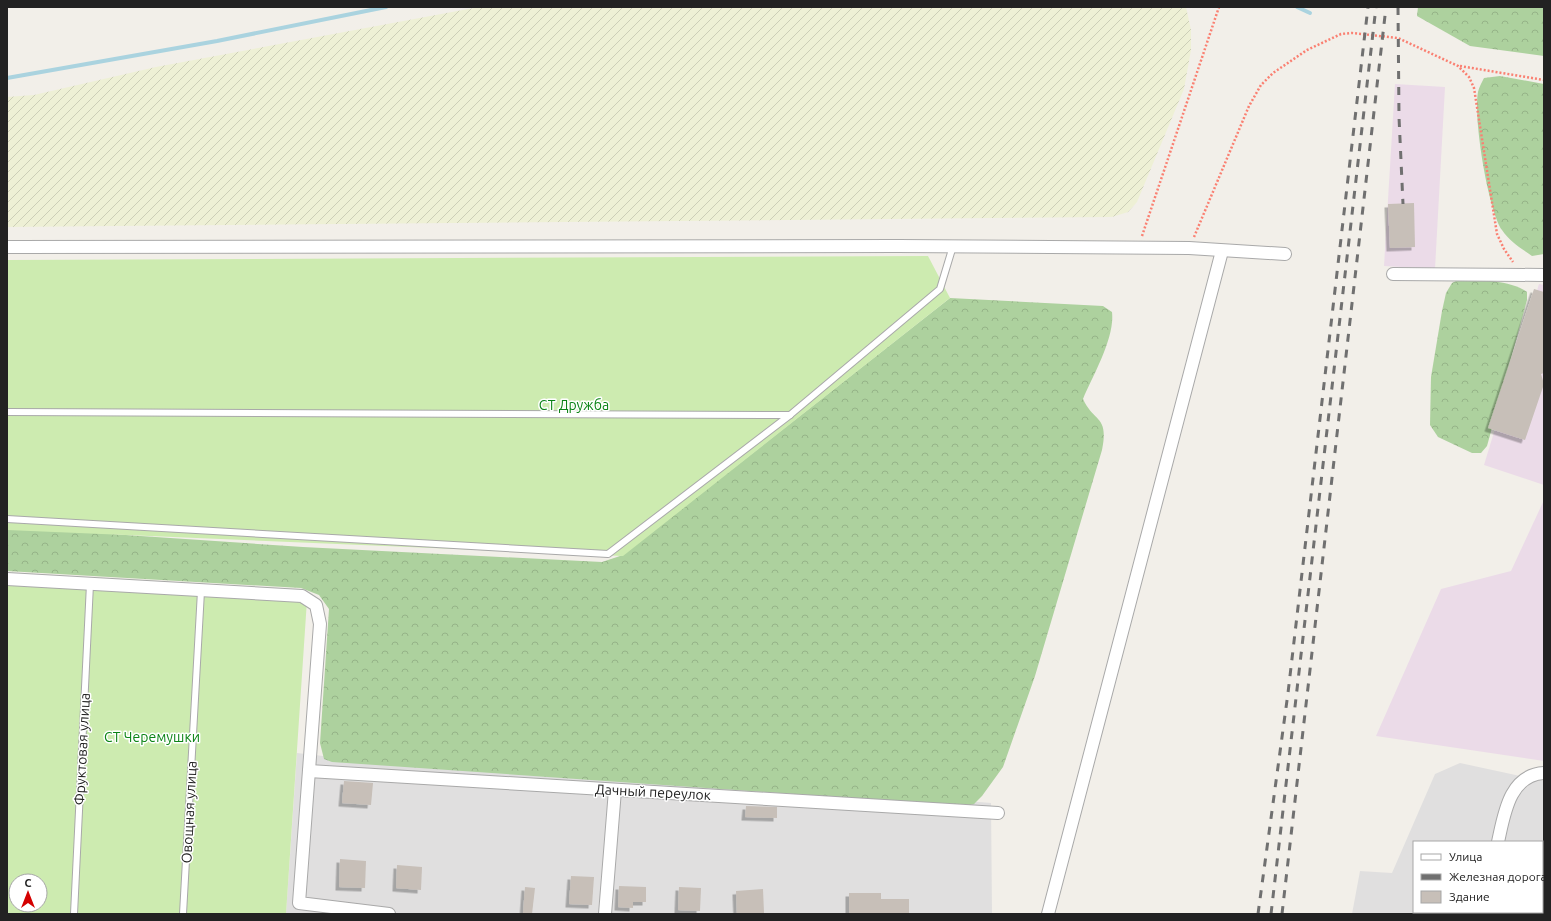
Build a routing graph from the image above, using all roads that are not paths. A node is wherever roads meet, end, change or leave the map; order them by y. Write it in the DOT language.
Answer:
graph roads {
  1 [pos="954,246"];
  2 [pos="7,247"];
  3 [pos="1222,251"];
  4 [pos="1285,254"];
  5 [pos="1393,274"];
  6 [pos="1544,275"];
  7 [pos="7,412"];
  8 [pos="790,415"];
  9 [pos="7,519"];
  10 [pos="7,579"];
  11 [pos="90,584"];
  12 [pos="200,590"];
  13 [pos="309,771"];
  14 [pos="1544,773"];
  15 [pos="615,790"];
  16 [pos="998,813"];
  17 [pos="1498,841"];
  18 [pos="74,914"];
  19 [pos="183,914"];
  20 [pos="389,914"];
  21 [pos="606,914"];
  22 [pos="1048,914"];
  1 -- 2 [label="street"];
  1 -- 3 [label="street"];
  1 -- 8 [label="lane"];
  3 -- 4 [label="street"];
  3 -- 22 [label="street"];
  5 -- 6 [label="street"];
  7 -- 8 [label="lane"];
  8 -- 9 [label="lane"];
  10 -- 11 [label="street"];
  11 -- 12 [label="street"];
  11 -- 18 [label="lane, Фруктовая улица"];
  12 -- 13 [label="street"];
  12 -- 19 [label="lane, Овощная улица"];
  13 -- 15 [label="street, Дачный переулок"];
  13 -- 20 [label="street"];
  14 -- 17 [label="street"];
  15 -- 16 [label="street, Дачный переулок"];
  15 -- 21 [label="street"];
}
